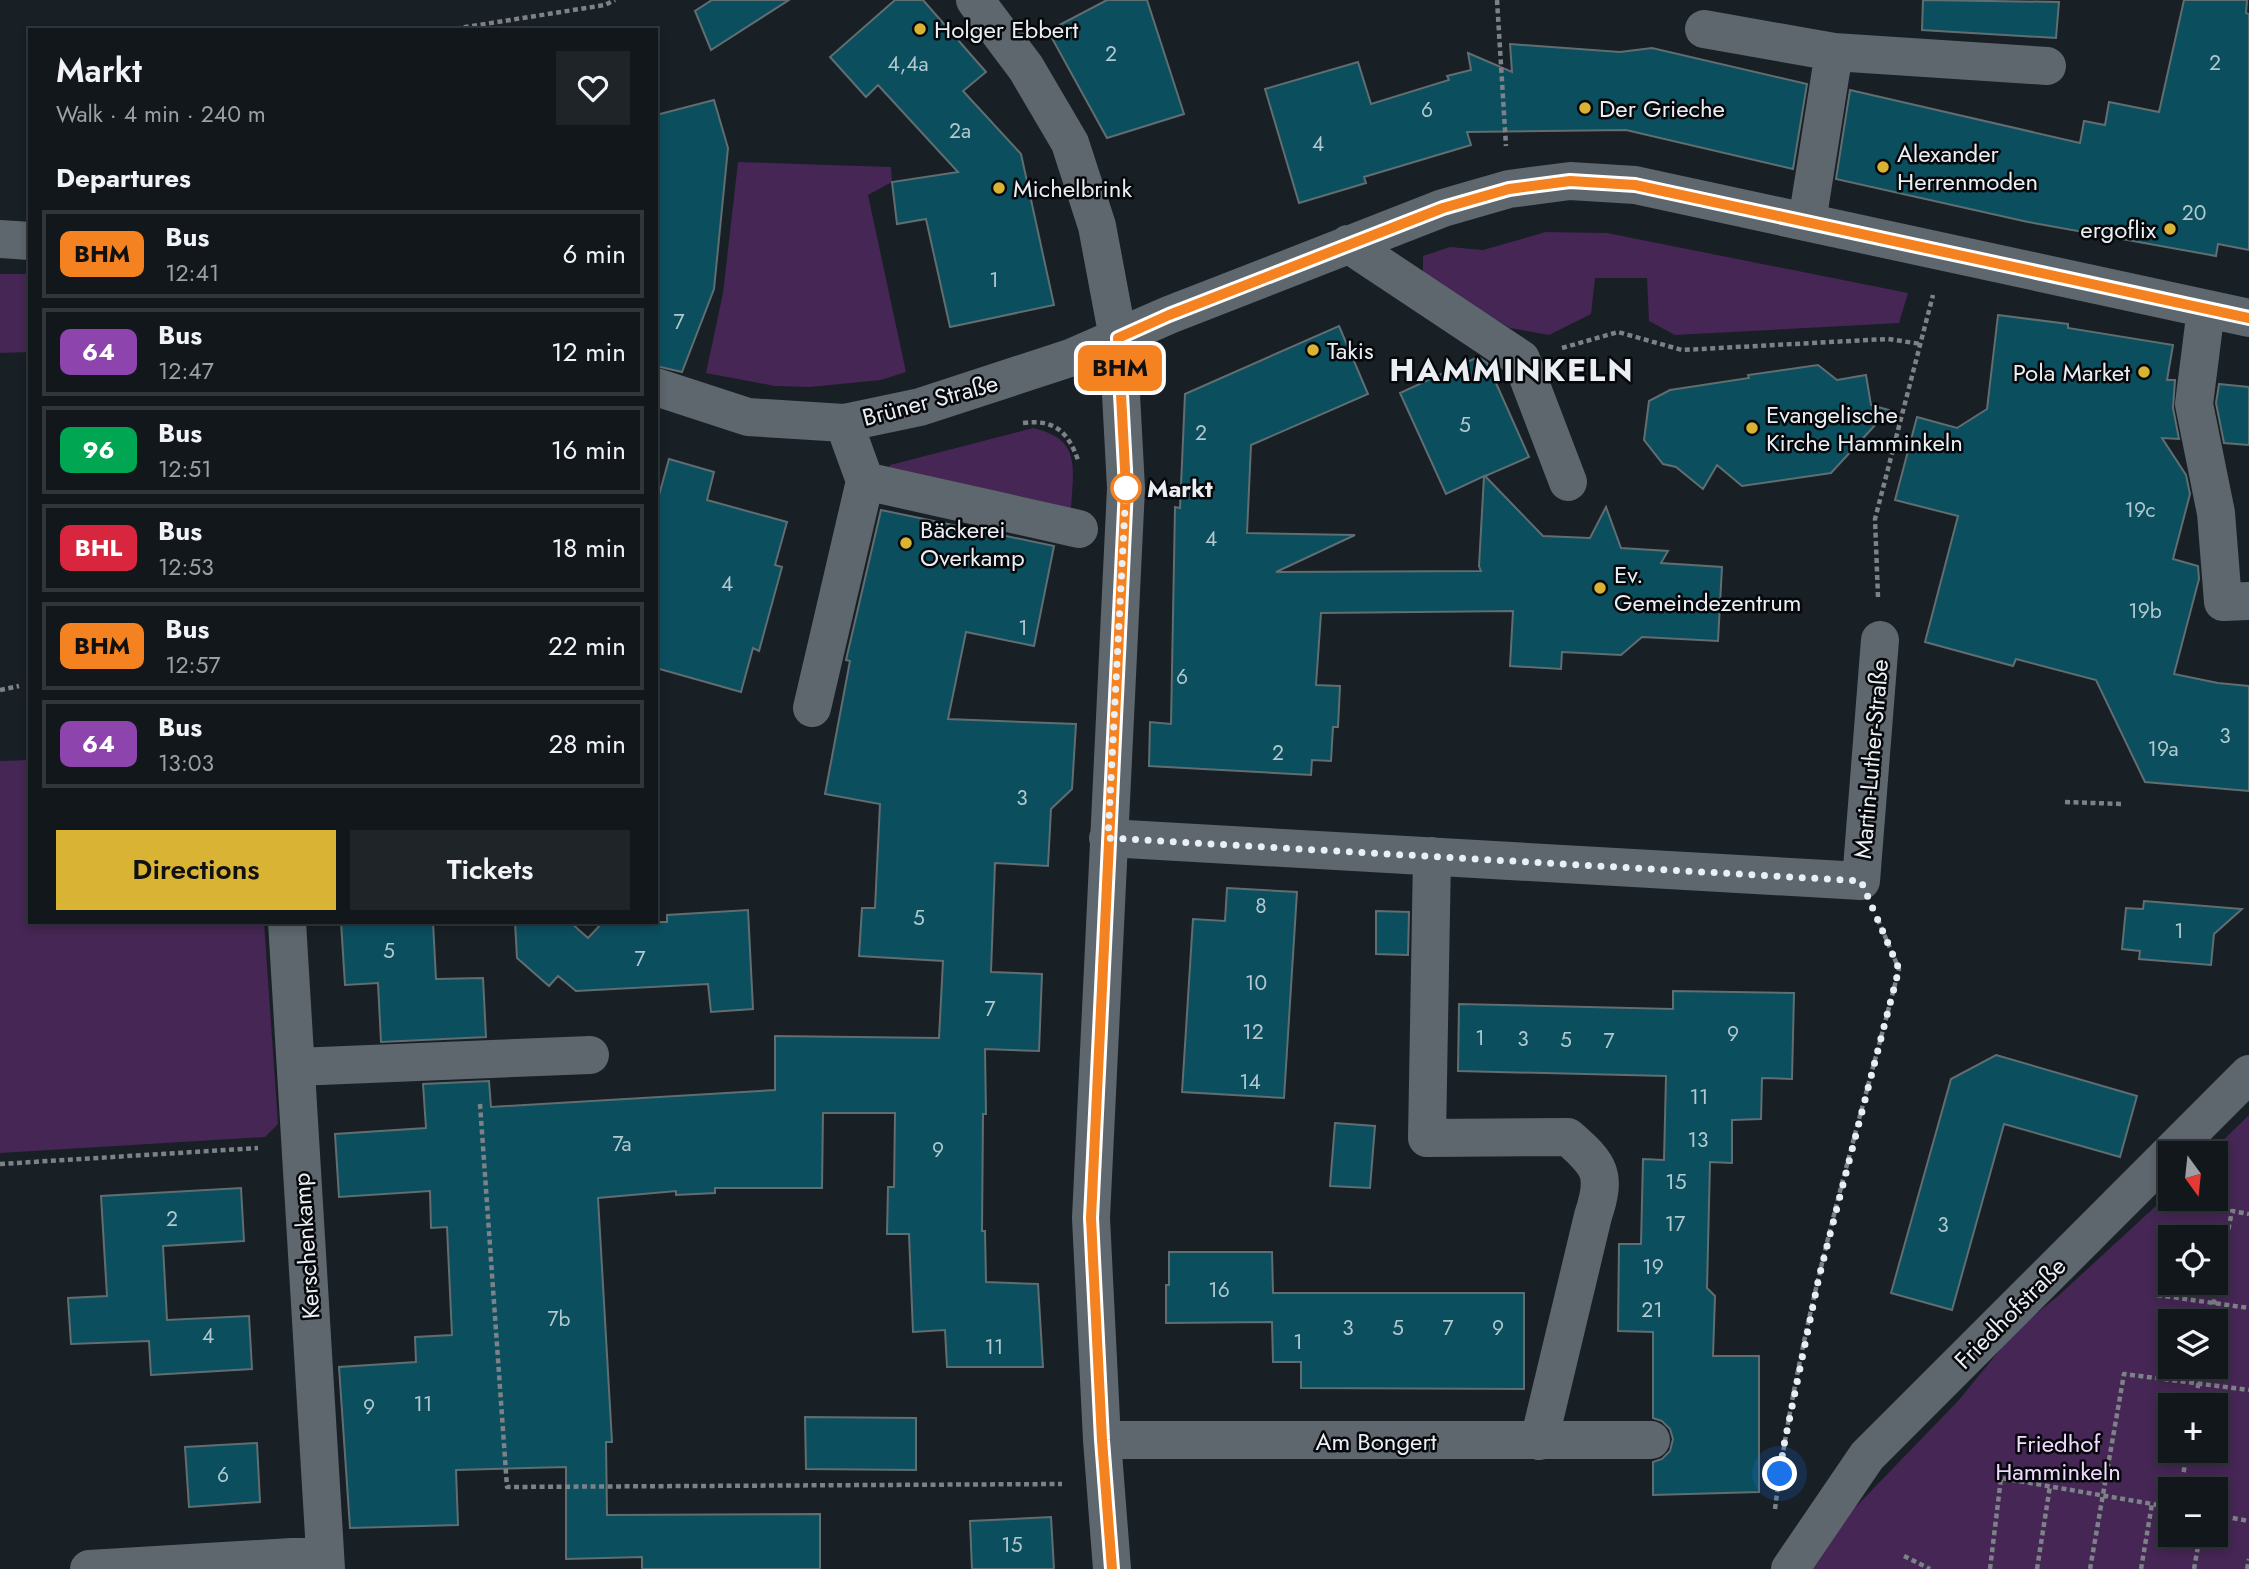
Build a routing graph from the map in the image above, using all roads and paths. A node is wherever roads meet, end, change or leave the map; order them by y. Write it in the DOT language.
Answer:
graph roads {
  1 [pos="615,0"];
  2 [pos="975,0"];
  3 [pos="1497,0"];
  4 [pos="460,28"];
  5 [pos="1704,29"];
  6 [pos="1834,52"];
  7 [pos="2047,66"];
  8 [pos="1509,189"];
  9 [pos="1807,222"];
  10 [pos="0,239"];
  11 [pos="28,241"];
  12 [pos="1348,244"];
  13 [pos="1944,252"];
  14 [pos="2206,309"];
  15 [pos="2249,318"];
  16 [pos="1118,338"];
  17 [pos="1920,344"];
  18 [pos="1521,359"];
  19 [pos="658,388"];
  20 [pos="844,423"];
  21 [pos="1020,423"];
  22 [pos="866,481"];
  23 [pos="1568,482"];
  24 [pos="1079,529"];
  25 [pos="2249,601"];
  26 [pos="1880,640"];
  27 [pos="19,686"];
  28 [pos="0,690"];
  29 [pos="812,708"];
  30 [pos="2065,802"];
  31 [pos="2122,804"];
  32 [pos="1108,838"];
  33 [pos="1432,856"];
  34 [pos="1861,881"];
  35 [pos="287,924"];
  36 [pos="590,1055"];
  37 [pos="477,1058"];
  38 [pos="296,1067"];
  39 [pos="2249,1074"];
  40 [pos="300,1145"];
  41 [pos="0,1164"];
  42 [pos="2249,1213"];
  43 [pos="2157,1295"];
  44 [pos="2214,1303"];
  45 [pos="2249,1308"];
  46 [pos="2213,1309"];
  47 [pos="2199,1379"];
  48 [pos="2198,1384"];
  49 [pos="2249,1390"];
  50 [pos="2197,1393"];
  51 [pos="1102,1440"];
  52 [pos="1651,1440"];
  53 [pos="1539,1441"];
  54 [pos="1105,1484"];
  55 [pos="2050,1486"];
  56 [pos="2103,1496"];
  57 [pos="2152,1504"];
  58 [pos="2158,1505"];
  59 [pos="1774,1516"];
  60 [pos="2228,1517"];
  61 [pos="2249,1521"];
  62 [pos="2198,1547"];
  63 [pos="1904,1556"];
  64 [pos="2249,1559"];
  65 [pos="326,1562"];
  66 [pos="89,1569"];
  67 [pos="1112,1569"];
  68 [pos="1790,1569"];
  69 [pos="1930,1569"];
  70 [pos="1990,1569"];
  71 [pos="2037,1569"];
  72 [pos="2091,1569"];
  73 [pos="2141,1569"];
  74 [pos="2194,1569"];
  75 [pos="2247,1569"];
  1 -- 4 [label="path"];
  2 -- 16 [label="street"];
  3 -- 8 [label="path"];
  5 -- 6 [label="street"];
  6 -- 7 [label="street"];
  6 -- 9 [label="street"];
  8 -- 9 [label="street, Brüner Straße"];
  8 -- 12 [label="street, Brüner Straße"];
  9 -- 13 [label="street, Brüner Straße"];
  10 -- 11 [label="street"];
  12 -- 16 [label="street, Brüner Straße"];
  12 -- 18 [label="street"];
  13 -- 14 [label="street, Brüner Straße"];
  13 -- 17 [label="path"];
  14 -- 15 [label="street, Brüner Straße"];
  14 -- 25 [label="street"];
  16 -- 20 [label="street, Brüner Straße"];
  16 -- 32 [label="street"];
  17 -- 18 [label="path"];
  17 -- 26 [label="path"];
  18 -- 23 [label="street"];
  19 -- 20 [label="street, Brüner Straße"];
  20 -- 22 [label="street"];
  21 -- 24 [label="path"];
  22 -- 24 [label="street"];
  22 -- 29 [label="street"];
  26 -- 34 [label="street, Martin-Luther-Straße"];
  27 -- 28 [label="path"];
  30 -- 31 [label="path"];
  32 -- 33 [label="street, Martin-Luther-Straße"];
  32 -- 51 [label="street"];
  33 -- 34 [label="street, Martin-Luther-Straße"];
  33 -- 53 [label="street"];
  34 -- 59 [label="path"];
  35 -- 38 [label="street, Kerschenkamp"];
  36 -- 37 [label="street"];
  37 -- 38 [label="street"];
  37 -- 54 [label="path"];
  38 -- 40 [label="street, Kerschenkamp"];
  39 -- 68 [label="street, Friedhofstraße"];
  40 -- 41 [label="path"];
  40 -- 65 [label="street, Kerschenkamp"];
  42 -- 44 [label="path"];
  43 -- 44 [label="path"];
  44 -- 45 [label="path"];
  44 -- 46 [label="path"];
  47 -- 48 [label="path"];
  48 -- 49 [label="path"];
  48 -- 50 [label="path"];
  48 -- 56 [label="path"];
  51 -- 53 [label="street, Am Bongert"];
  51 -- 54 [label="street"];
  52 -- 53 [label="street, Am Bongert"];
  54 -- 67 [label="street"];
  55 -- 56 [label="path"];
  55 -- 70 [label="path"];
  55 -- 71 [label="path"];
  56 -- 57 [label="path"];
  56 -- 72 [label="path"];
  57 -- 58 [label="path"];
  57 -- 73 [label="path"];
  60 -- 61 [label="path"];
  62 -- 74 [label="path"];
  63 -- 69 [label="path"];
  64 -- 75 [label="path"];
  65 -- 66 [label="street"];
}
